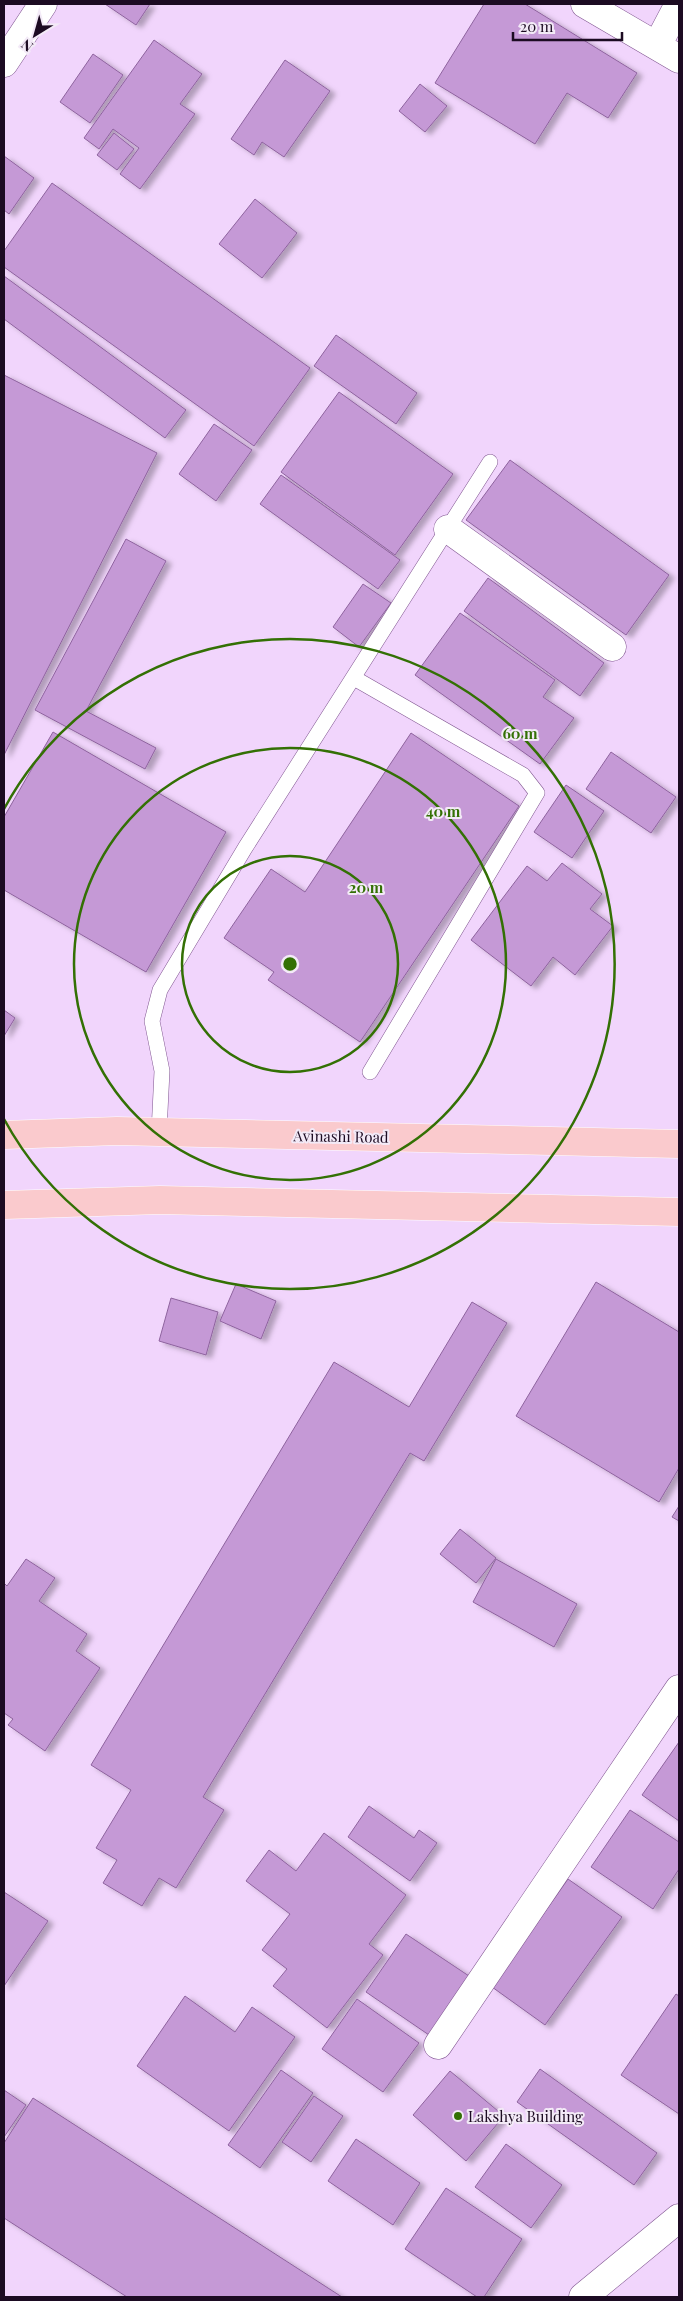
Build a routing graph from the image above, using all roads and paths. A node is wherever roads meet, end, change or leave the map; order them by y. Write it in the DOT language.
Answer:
graph roads {
  1 [pos="43,4"];
  2 [pos="585,4"];
  3 [pos="678,4"];
  4 [pos="669,52"];
  5 [pos="4,63"];
  6 [pos="490,462"];
  7 [pos="448,529"];
  8 [pos="612,647"];
  9 [pos="354,678"];
  10 [pos="370,1072"];
  11 [pos="159,1132"];
  12 [pos="4,1135"];
  13 [pos="679,1143"];
  14 [pos="4,1205"];
  15 [pos="679,1212"];
  16 [pos="679,1689"];
  17 [pos="438,2045"];
  18 [pos="679,2218"];
  19 [pos="583,2297"];
  1 -- 5 [label="street"];
  2 -- 4 [label="street"];
  3 -- 4 [label="street"];
  6 -- 7 [label="lane"];
  7 -- 8 [label="street"];
  7 -- 9 [label="lane"];
  9 -- 10 [label="lane"];
  9 -- 11 [label="lane"];
  11 -- 12 [label="main road, Avinashi Road"];
  11 -- 13 [label="main road, Avinashi Road"];
  14 -- 15 [label="main road"];
  16 -- 17 [label="street"];
  18 -- 19 [label="street"];
}
